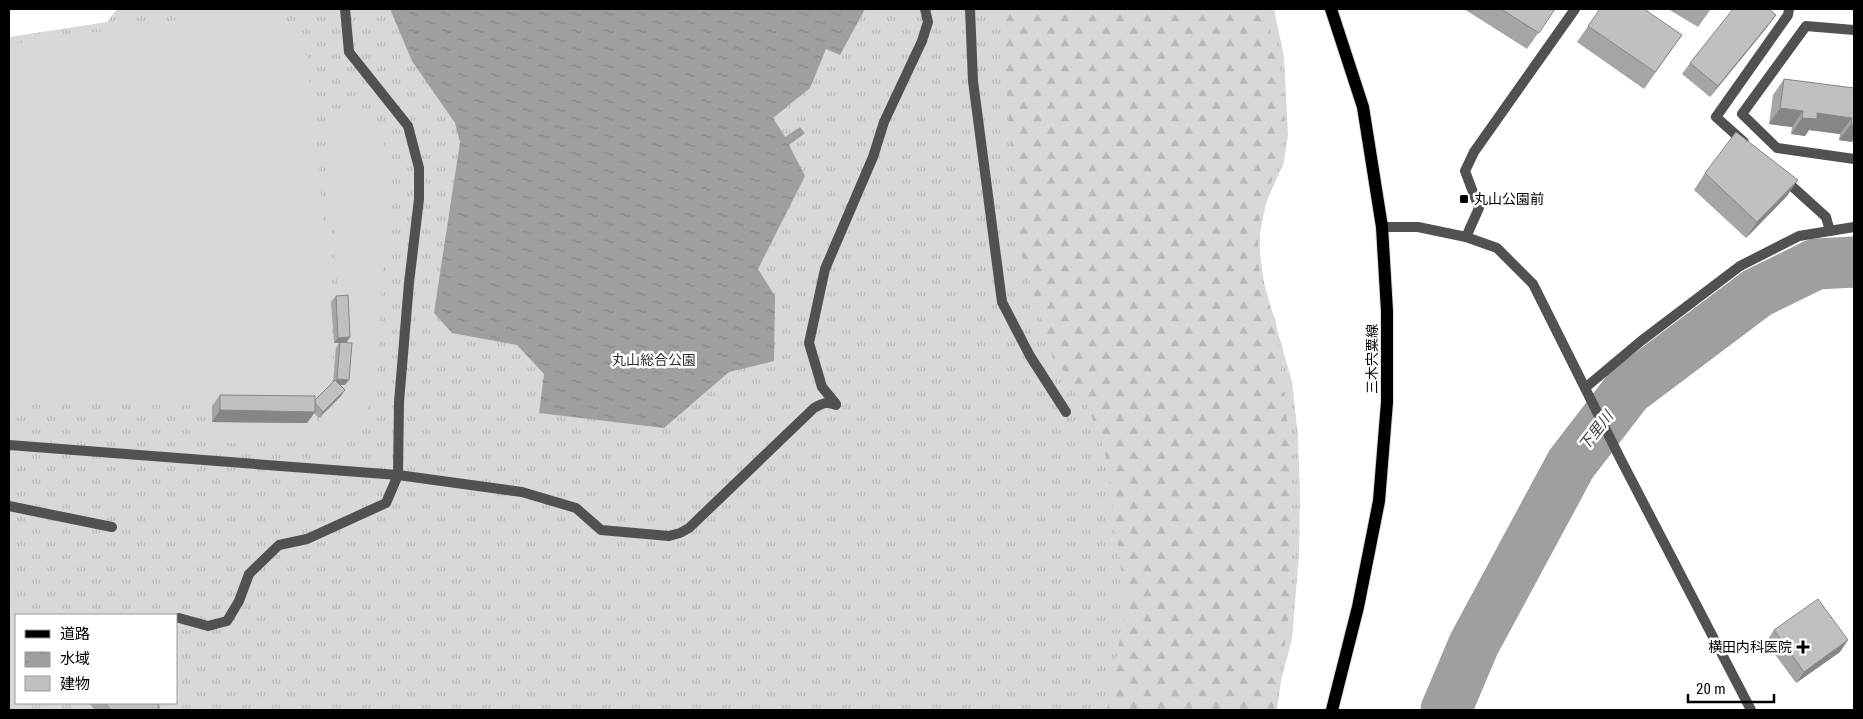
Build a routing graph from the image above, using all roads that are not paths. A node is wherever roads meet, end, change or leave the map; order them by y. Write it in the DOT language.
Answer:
graph roads {
  1 [pos="345,9"];
  2 [pos="925,9"];
  3 [pos="970,9"];
  4 [pos="1330,9"];
  5 [pos="1575,9"];
  6 [pos="1789,9"];
  7 [pos="1854,30"];
  8 [pos="1753,150"];
  9 [pos="1854,159"];
  10 [pos="1775,170"];
  11 [pos="1382,227"];
  12 [pos="1854,227"];
  13 [pos="1830,231"];
  14 [pos="1466,236"];
  15 [pos="1585,388"];
  16 [pos="1066,412"];
  17 [pos="9,445"];
  18 [pos="398,475"];
  19 [pos="9,506"];
  20 [pos="112,527"];
  21 [pos="179,618"];
  22 [pos="1332,710"];
  23 [pos="1751,710"];
  1 -- 18 [label="street"];
  2 -- 18 [label="street"];
  3 -- 16 [label="street"];
  4 -- 11 [label="main road, 三木宍粟線"];
  5 -- 14 [label="street"];
  6 -- 8 [label="street"];
  7 -- 9 [label="street"];
  10 -- 13 [label="street"];
  11 -- 14 [label="street"];
  11 -- 22 [label="main road, 三木宍粟線"];
  12 -- 13 [label="street"];
  13 -- 15 [label="street"];
  14 -- 15 [label="street"];
  15 -- 23 [label="street"];
  17 -- 18 [label="street"];
  18 -- 21 [label="street"];
  19 -- 20 [label="street"];
}
